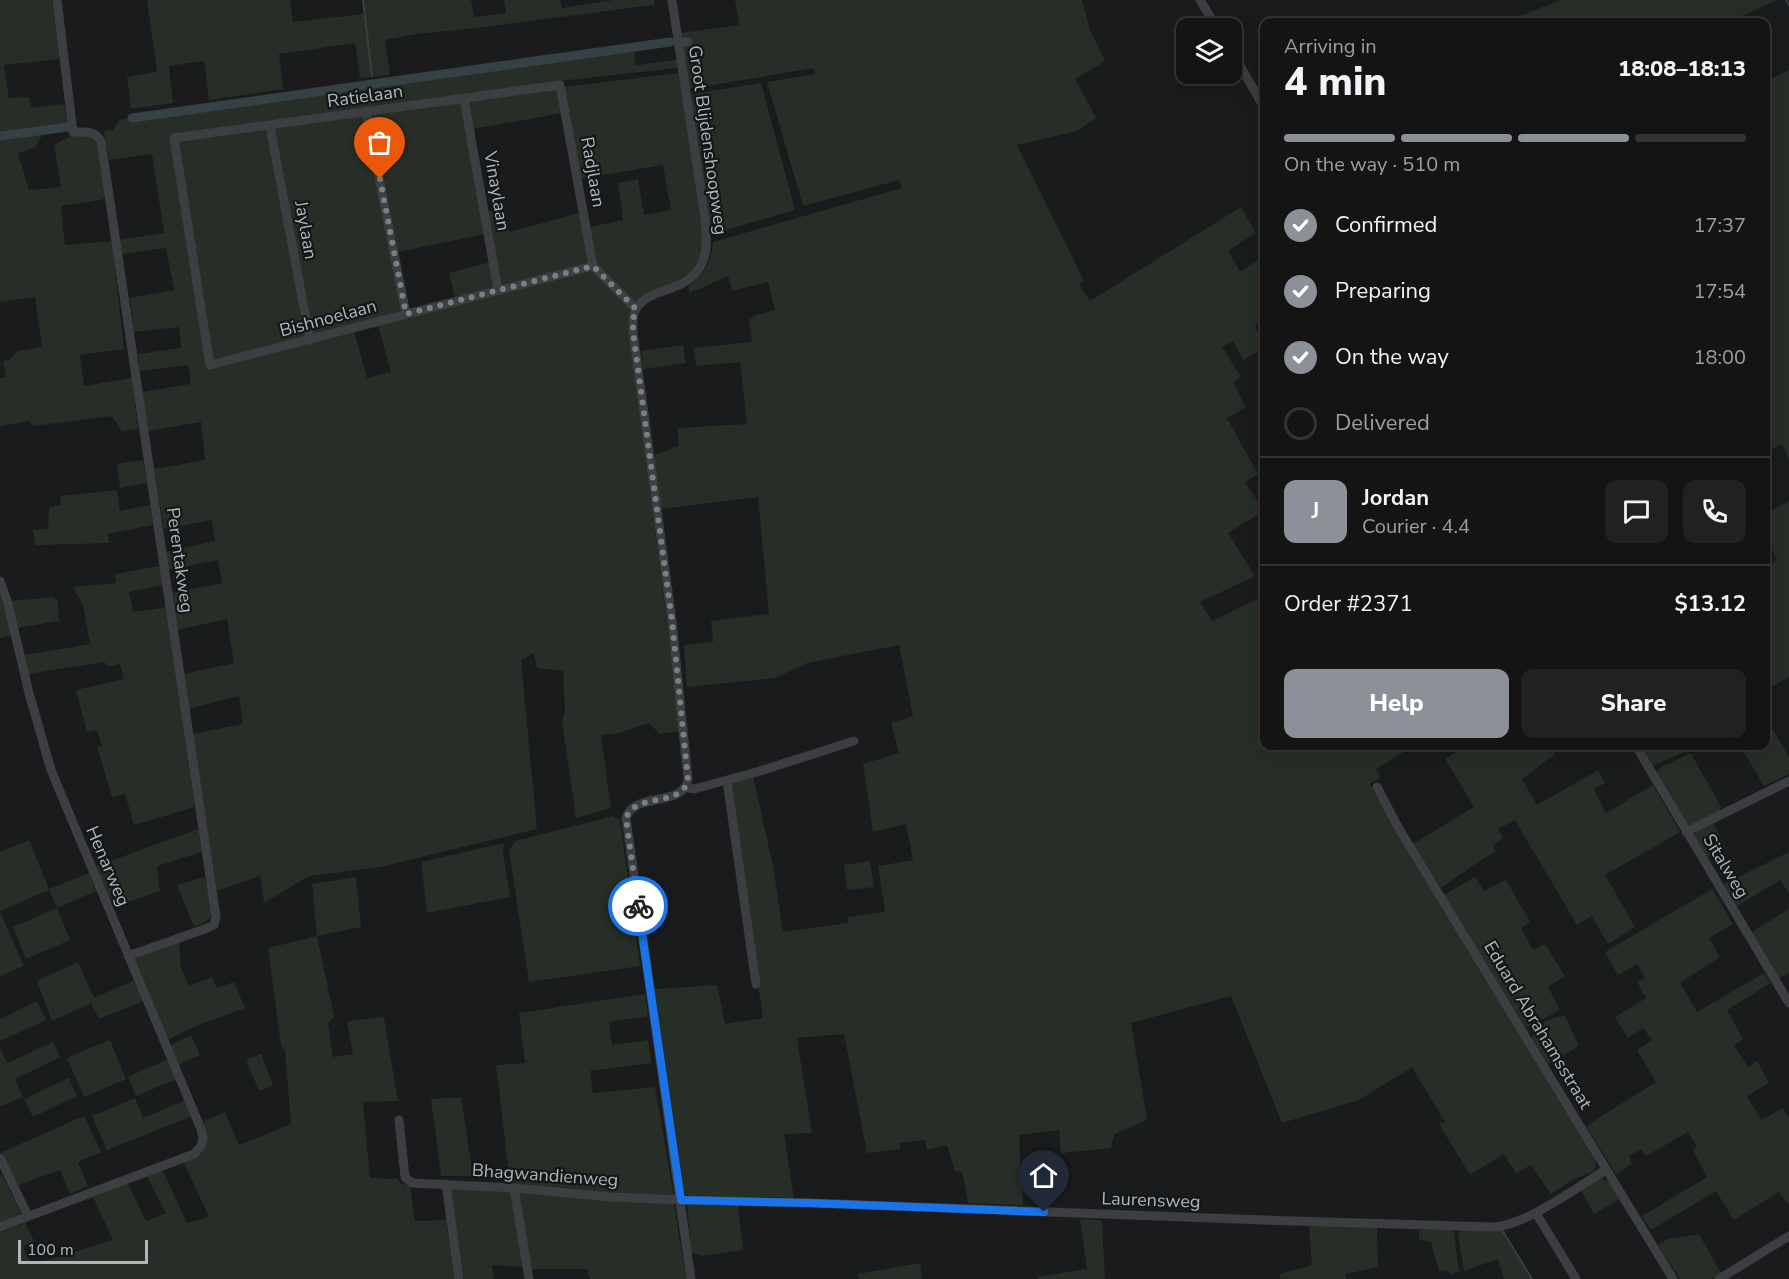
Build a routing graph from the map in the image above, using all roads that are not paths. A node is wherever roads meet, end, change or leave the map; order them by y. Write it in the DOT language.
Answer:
graph roads {
  1 [pos="57,0"];
  2 [pos="672,0"];
  3 [pos="1200,0"];
  4 [pos="1211,18"];
  5 [pos="1242,69"];
  6 [pos="560,85"];
  7 [pos="464,99"];
  8 [pos="1260,100"];
  9 [pos="366,111"];
  10 [pos="270,126"];
  11 [pos="593,266"];
  12 [pos="498,290"];
  13 [pos="636,309"];
  14 [pos="406,314"];
  15 [pos="310,340"];
  16 [pos="210,365"];
  17 [pos="0,581"];
  18 [pos="854,741"];
  19 [pos="1638,750"];
  20 [pos="727,781"];
  21 [pos="1789,781"];
  22 [pos="1377,787"];
  23 [pos="687,788"];
  24 [pos="1686,832"];
  25 [pos="128,956"];
  26 [pos="756,984"];
  27 [pos="1789,1003"];
  28 [pos="399,1120"];
  29 [pos="0,1158"];
  30 [pos="1606,1170"];
  31 [pos="446,1184"];
  32 [pos="514,1188"];
  33 [pos="681,1200"];
  34 [pos="1536,1213"];
  35 [pos="28,1216"];
  36 [pos="0,1227"];
  37 [pos="1789,1236"];
  38 [pos="459,1279"];
  39 [pos="529,1279"];
  40 [pos="691,1279"];
  41 [pos="1576,1279"];
  42 [pos="1673,1279"];
  43 [pos="1719,1279"];
  1 -- 25 [label="street, Perentakweg"];
  2 -- 13 [label="street, Groot Blijdenshoopweg"];
  3 -- 4 [label="street"];
  5 -- 8 [label="street"];
  6 -- 7 [label="street, Ratielaan"];
  6 -- 11 [label="street, Radjlaan"];
  7 -- 9 [label="street, Ratielaan"];
  7 -- 12 [label="street, Vinaylaan"];
  9 -- 10 [label="street, Ratielaan"];
  9 -- 14 [label="street"];
  10 -- 15 [label="street, Jaylaan"];
  10 -- 16 [label="street, Ratielaan"];
  11 -- 12 [label="street, Bishnoelaan"];
  11 -- 13 [label="street"];
  12 -- 14 [label="street, Bishnoelaan"];
  13 -- 23 [label="street"];
  14 -- 15 [label="street, Bishnoelaan"];
  15 -- 16 [label="street, Bishnoelaan"];
  17 -- 25 [label="street, Henarweg"];
  18 -- 20 [label="street"];
  19 -- 24 [label="street, Sitalweg"];
  20 -- 23 [label="street"];
  20 -- 26 [label="street"];
  21 -- 24 [label="street"];
  22 -- 30 [label="street, Eduard Abrahamsstraat"];
  23 -- 33 [label="street"];
  24 -- 27 [label="street, Sitalweg"];
  25 -- 35 [label="street, Henarweg"];
  28 -- 31 [label="street, Bhagwandienweg"];
  29 -- 35 [label="street"];
  30 -- 34 [label="street, Laurensweg"];
  30 -- 42 [label="street, Eduard Abrahamsstraat"];
  31 -- 32 [label="street, Bhagwandienweg"];
  31 -- 38 [label="street"];
  32 -- 33 [label="street, Bhagwandienweg"];
  32 -- 39 [label="street"];
  33 -- 34 [label="street, Laurensweg"];
  33 -- 40 [label="street"];
  34 -- 41 [label="street"];
  35 -- 36 [label="street"];
  37 -- 43 [label="street"];
}
